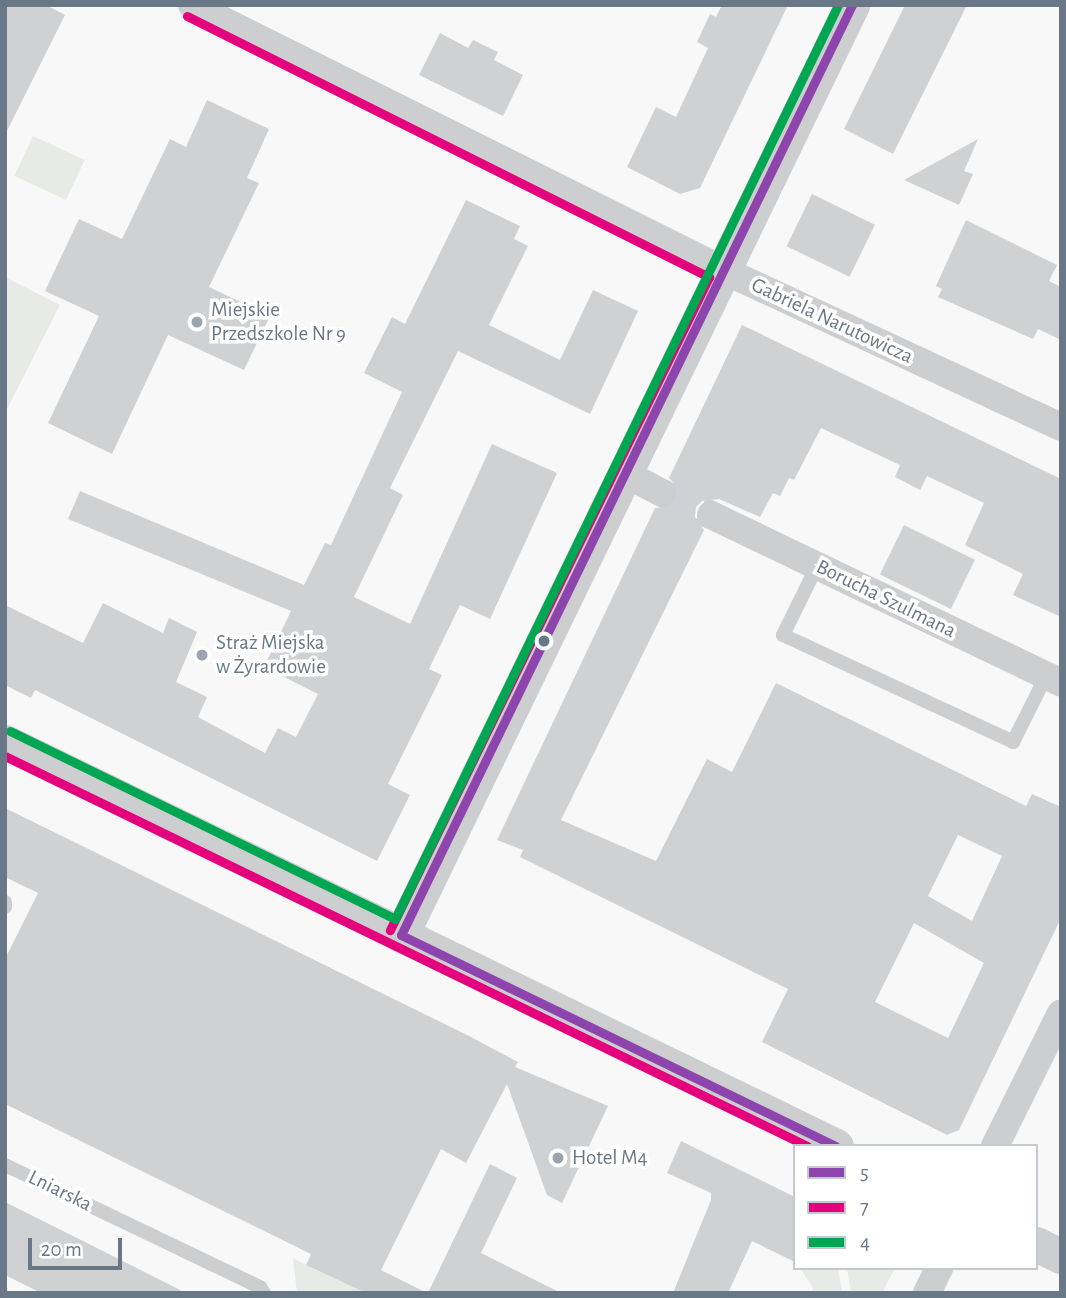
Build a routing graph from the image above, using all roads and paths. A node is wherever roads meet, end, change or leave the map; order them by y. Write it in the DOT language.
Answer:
graph roads {
  1 [pos="192,5"];
  2 [pos="852,5"];
  3 [pos="725,271"];
  4 [pos="1061,427"];
  5 [pos="626,474"];
  6 [pos="663,493"];
  7 [pos="712,515"];
  8 [pos="817,566"];
  9 [pos="1054,679"];
  10 [pos="5,742"];
  11 [pos="401,934"];
  12 [pos="1061,1013"];
  13 [pos="832,1144"];
  14 [pos="996,1144"];
  15 [pos="5,1165"];
  16 [pos="1038,1245"];
  17 [pos="1061,1256"];
  18 [pos="938,1270"];
  19 [pos="264,1293"];
  20 [pos="927,1293"];
  1 -- 3 [label="street, Gabriela Narutowicza"];
  2 -- 3 [label="street"];
  3 -- 4 [label="street, Gabriela Narutowicza"];
  3 -- 5 [label="street"];
  5 -- 6 [label="street"];
  5 -- 11 [label="street"];
  7 -- 8 [label="street, Borucha Szulmana"];
  8 -- 9 [label="street, Borucha Szulmana"];
  8 -- 9 [label="lane"];
  10 -- 11 [label="street"];
  11 -- 13 [label="street"];
  12 -- 14 [label="street"];
  15 -- 19 [label="lane, Lniarska"];
  16 -- 17 [label="street"];
  18 -- 20 [label="street"];
}
